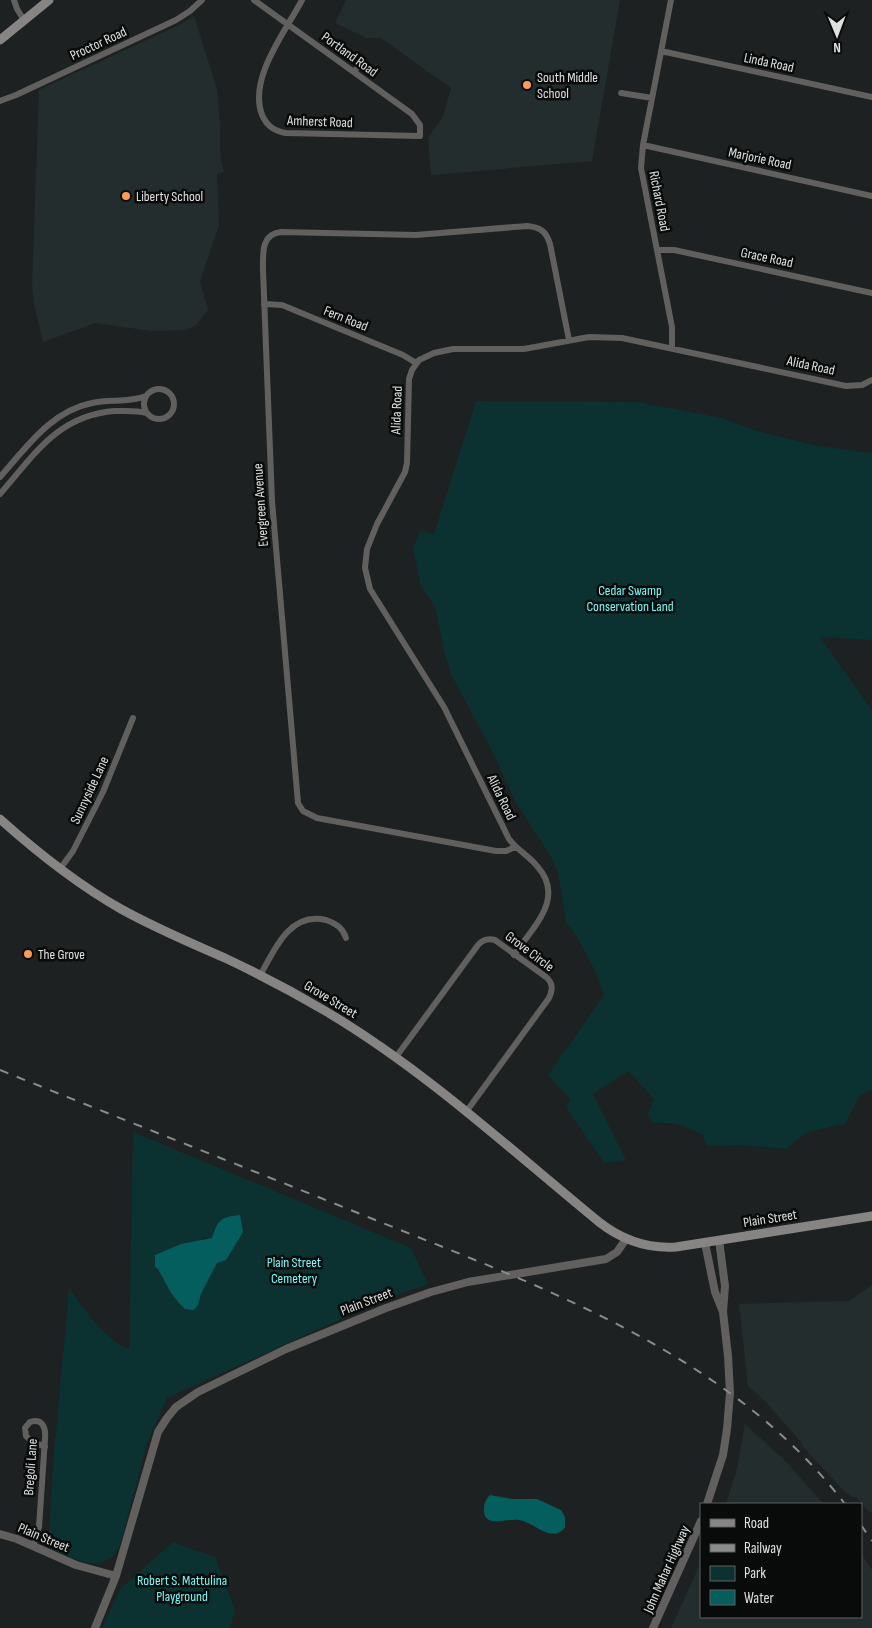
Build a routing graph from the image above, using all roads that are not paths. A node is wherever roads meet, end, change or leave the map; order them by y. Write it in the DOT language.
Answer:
graph roads {
  1 [pos="14,0"];
  2 [pos="49,0"];
  3 [pos="202,0"];
  4 [pos="254,0"];
  5 [pos="302,0"];
  6 [pos="671,0"];
  7 [pos="24,20"];
  8 [pos="289,25"];
  9 [pos="0,40"];
  10 [pos="661,51"];
  11 [pos="362,62"];
  12 [pos="354,72"];
  13 [pos="620,92"];
  14 [pos="872,97"];
  15 [pos="652,98"];
  16 [pos="0,101"];
  17 [pos="420,136"];
  18 [pos="643,145"];
  19 [pos="872,196"];
  20 [pos="657,250"];
  21 [pos="872,293"];
  22 [pos="264,304"];
  23 [pos="569,340"];
  24 [pos="672,348"];
  25 [pos="416,363"];
  26 [pos="872,380"];
  27 [pos="146,396"];
  28 [pos="146,413"];
  29 [pos="0,476"];
  30 [pos="10,483"];
  31 [pos="0,494"];
  32 [pos="134,718"];
  33 [pos="0,819"];
  34 [pos="515,847"];
  35 [pos="60,869"];
  36 [pos="346,938"];
  37 [pos="514,955"];
  38 [pos="260,976"];
  39 [pos="396,1058"];
  40 [pos="466,1112"];
  41 [pos="872,1216"];
  42 [pos="626,1239"];
  43 [pos="718,1240"];
  44 [pos="705,1243"];
  45 [pos="723,1312"];
  46 [pos="44,1447"];
  47 [pos="707,1503"];
  48 [pos="700,1523"];
  49 [pos="0,1534"];
  50 [pos="33,1546"];
  51 [pos="116,1576"];
  52 [pos="95,1628"];
  53 [pos="653,1628"];
  1 -- 7 [label="street"];
  2 -- 7 [label="main road"];
  3 -- 16 [label="street, Proctor Road"];
  4 -- 8 [label="street, Portland Road"];
  5 -- 8 [label="street, Amherst Road"];
  6 -- 10 [label="street, Richard Road"];
  7 -- 9 [label="main road"];
  8 -- 12 [label="street, Portland Road"];
  8 -- 17 [label="street, Amherst Road"];
  10 -- 14 [label="street, Linda Road"];
  10 -- 15 [label="street, Richard Road"];
  11 -- 12 [label="street"];
  12 -- 17 [label="street, Portland Road"];
  13 -- 15 [label="street"];
  15 -- 18 [label="street, Richard Road"];
  18 -- 19 [label="street, Marjorie Road"];
  18 -- 20 [label="street, Richard Road"];
  20 -- 21 [label="street, Grace Road"];
  20 -- 24 [label="street, Richard Road"];
  22 -- 23 [label="street, Evergreen Avenue"];
  22 -- 25 [label="street, Fern Road"];
  22 -- 34 [label="street, Evergreen Avenue"];
  23 -- 24 [label="street, Alida Road"];
  23 -- 25 [label="street, Alida Road"];
  24 -- 26 [label="street, Alida Road"];
  25 -- 34 [label="street, Alida Road"];
  27 -- 28 [label="street"];
  27 -- 28 [label="street"];
  27 -- 29 [label="street"];
  28 -- 30 [label="street"];
  29 -- 30 [label="street"];
  30 -- 31 [label="street"];
  32 -- 35 [label="street, Sunnyside Lane"];
  33 -- 35 [label="main road, Grove Street"];
  34 -- 37 [label="street"];
  35 -- 38 [label="main road, Grove Street"];
  36 -- 38 [label="street"];
  37 -- 39 [label="street, Grove Circle"];
  37 -- 40 [label="street, Grove Circle"];
  38 -- 39 [label="main road, Grove Street"];
  39 -- 40 [label="main road, Grove Street"];
  40 -- 42 [label="main road, Grove Street"];
  41 -- 43 [label="main road, Plain Street"];
  42 -- 44 [label="main road, Plain Street"];
  42 -- 51 [label="street, Plain Street"];
  43 -- 44 [label="main road, Plain Street"];
  43 -- 45 [label="street"];
  44 -- 45 [label="street"];
  45 -- 47 [label="street"];
  46 -- 46 [label="street, Bregoli Lane"];
  46 -- 50 [label="street, Bregoli Lane"];
  48 -- 53 [label="street, John Mahar Highway"];
  49 -- 50 [label="street, Plain Street"];
  50 -- 51 [label="street, Plain Street"];
  51 -- 52 [label="street"];
}
